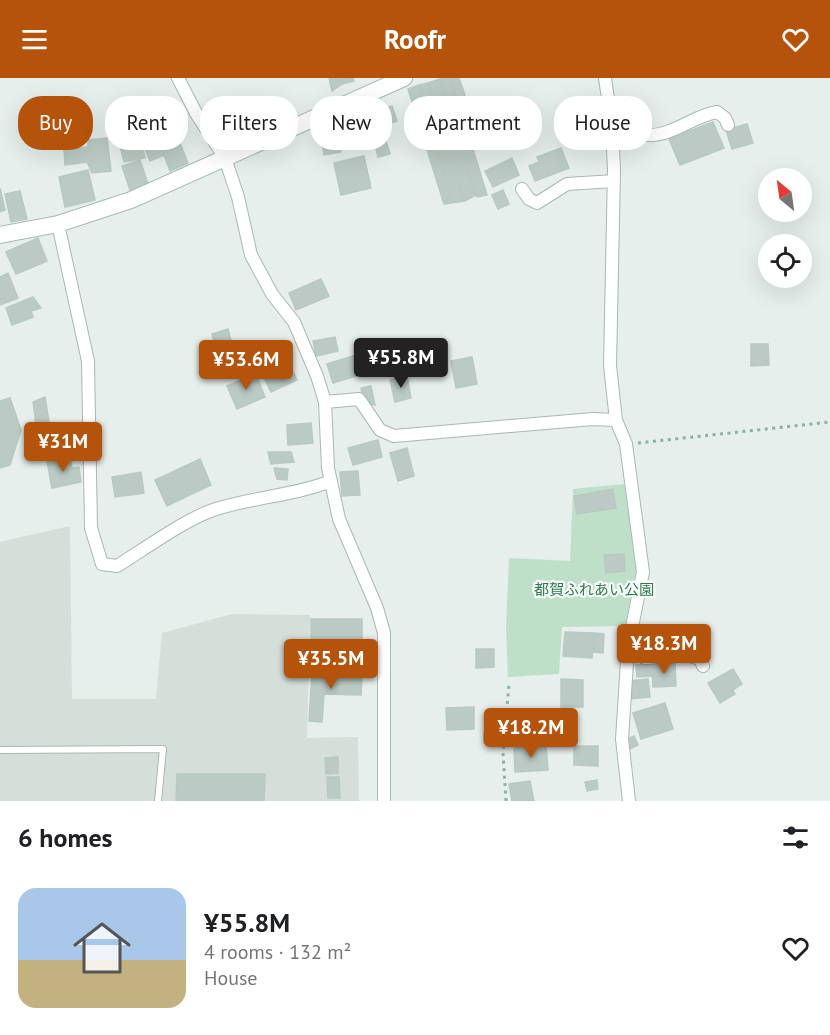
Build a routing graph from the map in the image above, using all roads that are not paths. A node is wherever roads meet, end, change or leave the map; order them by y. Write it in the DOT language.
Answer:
graph roads {
  1 [pos="178,78"];
  2 [pos="404,78"];
  3 [pos="605,78"];
  4 [pos="608,96"];
  5 [pos="728,125"];
  6 [pos="652,134"];
  7 [pos="612,150"];
  8 [pos="225,158"];
  9 [pos="614,181"];
  10 [pos="522,189"];
  11 [pos="58,224"];
  12 [pos="0,235"];
  13 [pos="325,402"];
  14 [pos="616,420"];
  15 [pos="331,481"];
  16 [pos="628,647"];
  17 [pos="704,666"];
  18 [pos="0,750"];
  19 [pos="158,801"];
  20 [pos="384,801"];
  21 [pos="629,801"];
  1 -- 8 [label="street"];
  2 -- 8 [label="street"];
  3 -- 4 [label="street"];
  5 -- 6 [label="street"];
  7 -- 9 [label="street"];
  8 -- 11 [label="street"];
  8 -- 13 [label="street"];
  9 -- 10 [label="street"];
  9 -- 14 [label="street"];
  11 -- 12 [label="street"];
  11 -- 15 [label="street"];
  13 -- 14 [label="street"];
  13 -- 15 [label="street"];
  14 -- 16 [label="street"];
  15 -- 20 [label="street"];
  16 -- 17 [label="street"];
  16 -- 21 [label="street"];
  18 -- 19 [label="lane"];
}
